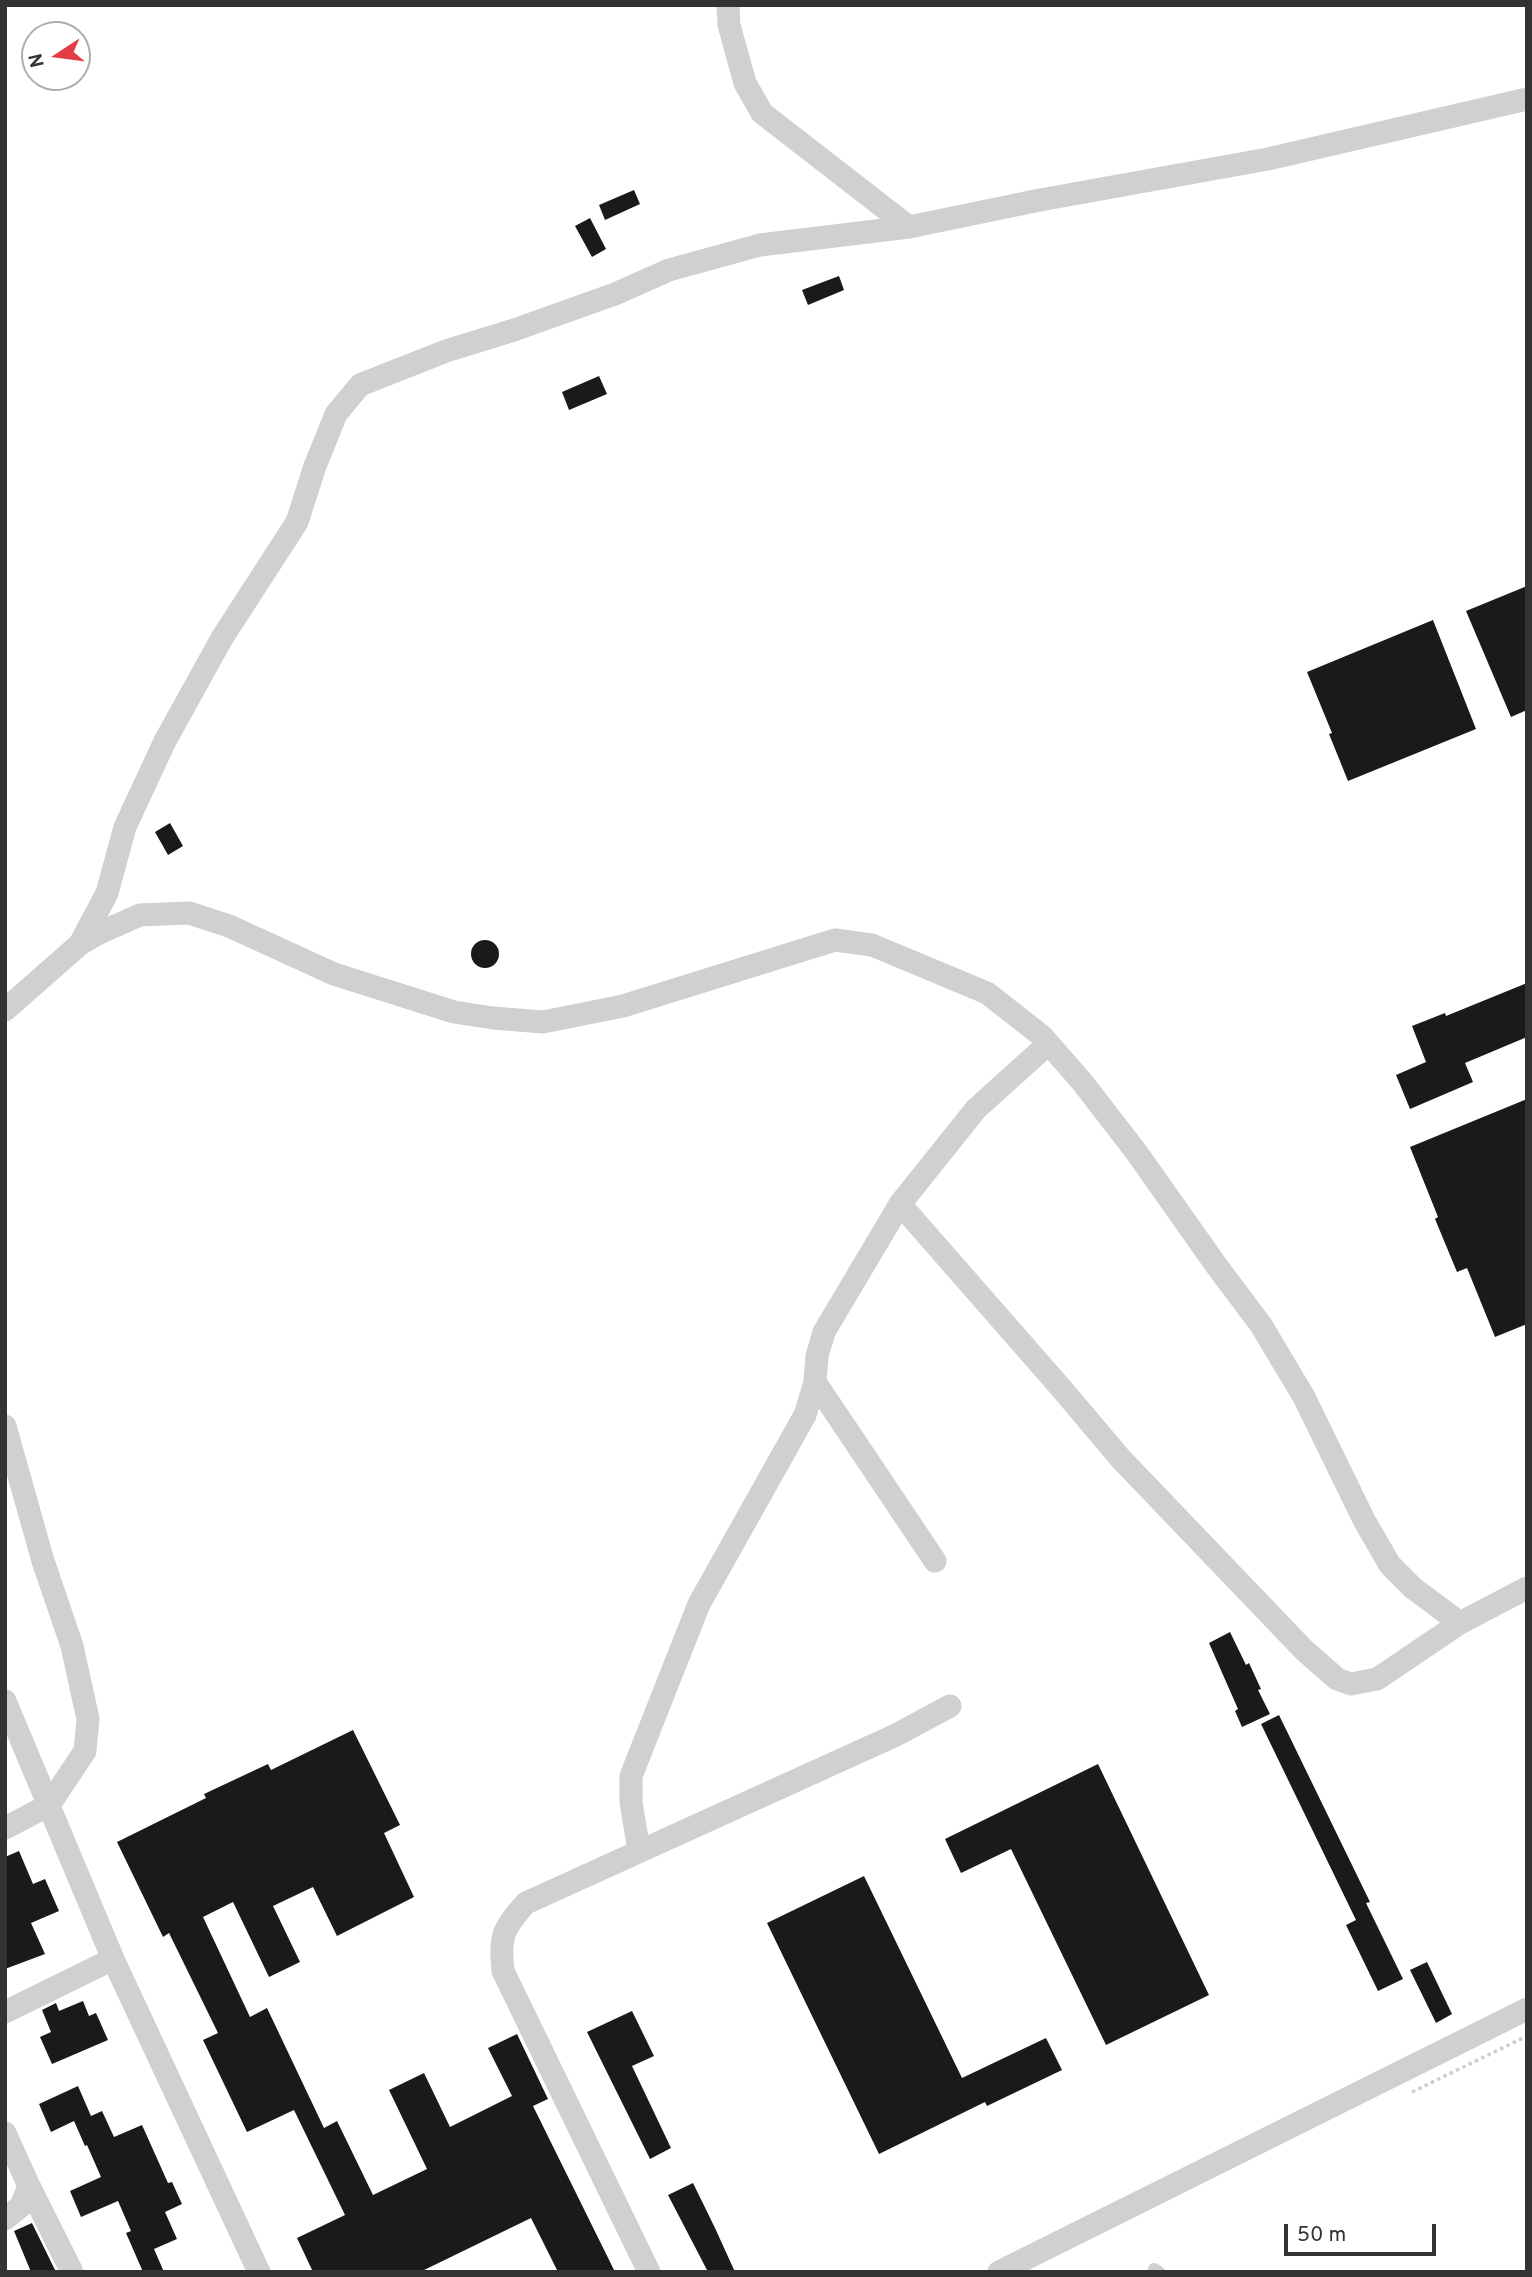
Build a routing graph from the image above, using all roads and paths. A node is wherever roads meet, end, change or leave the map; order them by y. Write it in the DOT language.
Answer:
graph roads {
  1 [pos="728,5"];
  2 [pos="1527,99"];
  3 [pos="909,227"];
  4 [pos="80,944"];
  5 [pos="5,1010"];
  6 [pos="1048,1044"];
  7 [pos="900,1204"];
  8 [pos="815,1382"];
  9 [pos="5,1426"];
  10 [pos="935,1561"];
  11 [pos="1527,1588"];
  12 [pos="1460,1623"];
  13 [pos="5,1701"];
  14 [pos="950,1706"];
  15 [pos="49,1805"];
  16 [pos="5,1828"];
  17 [pos="639,1851"];
  18 [pos="113,1959"];
  19 [pos="1527,2009"];
  20 [pos="5,2012"];
  21 [pos="5,2133"];
  22 [pos="29,2186"];
  23 [pos="5,2219"];
  24 [pos="254,2270"];
  25 [pos="72,2272"];
  26 [pos="649,2272"];
  27 [pos="999,2272"];
  1 -- 3 [label="street"];
  2 -- 3 [label="street"];
  3 -- 4 [label="street"];
  4 -- 5 [label="street"];
  4 -- 6 [label="street"];
  6 -- 7 [label="street"];
  6 -- 12 [label="street"];
  7 -- 8 [label="street"];
  7 -- 12 [label="street"];
  8 -- 10 [label="street"];
  8 -- 17 [label="street"];
  9 -- 15 [label="street"];
  11 -- 12 [label="street"];
  13 -- 15 [label="street"];
  14 -- 17 [label="street"];
  15 -- 16 [label="street"];
  15 -- 18 [label="street"];
  17 -- 26 [label="street"];
  18 -- 20 [label="street"];
  18 -- 24 [label="street"];
  19 -- 27 [label="street"];
  21 -- 22 [label="street"];
  22 -- 23 [label="street"];
  22 -- 25 [label="street"];
}
